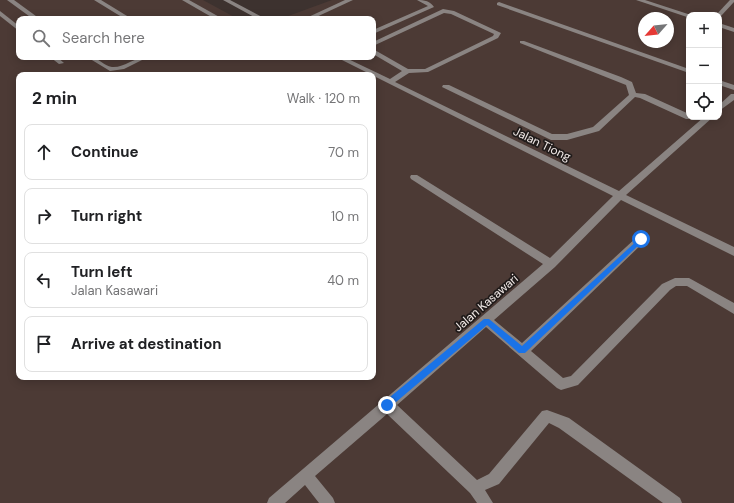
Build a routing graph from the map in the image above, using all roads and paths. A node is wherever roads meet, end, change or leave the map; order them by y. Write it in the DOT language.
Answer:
graph roads {
  1 [pos="10,0"];
  2 [pos="97,0"];
  3 [pos="185,0"];
  4 [pos="226,0"];
  5 [pos="350,0"];
  6 [pos="420,0"];
  7 [pos="639,0"];
  8 [pos="733,0"];
  9 [pos="499,4"];
  10 [pos="722,12"];
  11 [pos="0,13"];
  12 [pos="686,15"];
  13 [pos="33,16"];
  14 [pos="124,16"];
  15 [pos="214,16"];
  16 [pos="257,16"];
  17 [pos="314,16"];
  18 [pos="16,26"];
  19 [pos="722,26"];
  20 [pos="734,30"];
  21 [pos="376,31"];
  22 [pos="522,42"];
  23 [pos="376,43"];
  24 [pos="376,53"];
  25 [pos="57,60"];
  26 [pos="95,60"];
  27 [pos="139,60"];
  28 [pos="344,60"];
  29 [pos="61,63"];
  30 [pos="686,70"];
  31 [pos="407,71"];
  32 [pos="365,72"];
  33 [pos="377,79"];
  34 [pos="390,82"];
  35 [pos="722,83"];
  36 [pos="446,87"];
  37 [pos="734,88"];
  38 [pos="632,95"];
  39 [pos="734,96"];
  40 [pos="722,106"];
  41 [pos="686,115"];
  42 [pos="706,120"];
  43 [pos="414,177"];
  44 [pos="620,196"];
  45 [pos="641,239"];
  46 [pos="734,252"];
  47 [pos="551,264"];
  48 [pos="734,309"];
  49 [pos="487,321"];
  50 [pos="522,351"];
  51 [pos="387,405"];
  52 [pos="306,476"];
  53 [pos="475,488"];
  54 [pos="274,503"];
  55 [pos="328,503"];
  56 [pos="486,503"];
  57 [pos="675,503"];
  1 -- 13 [label="street"];
  2 -- 14 [label="street"];
  3 -- 15 [label="street"];
  4 -- 16 [label="street"];
  5 -- 17 [label="street"];
  6 -- 21 [label="street"];
  7 -- 12 [label="street"];
  8 -- 10 [label="street"];
  9 -- 30 [label="street"];
  11 -- 18 [label="street"];
  19 -- 20 [label="street"];
  22 -- 38 [label="street"];
  23 -- 31 [label="street"];
  24 -- 31 [label="street"];
  25 -- 29 [label="street"];
  26 -- 27 [label="street"];
  28 -- 32 [label="street, Jalan Tiong"];
  31 -- 34 [label="street"];
  33 -- 34 [label="street, Jalan Tiong"];
  34 -- 44 [label="street, Jalan Tiong"];
  35 -- 37 [label="street"];
  36 -- 38 [label="street"];
  38 -- 41 [label="street"];
  39 -- 40 [label="street"];
  42 -- 44 [label="street, Jalan Kasawari"];
  43 -- 47 [label="street"];
  44 -- 46 [label="street, Jalan Tiong"];
  44 -- 47 [label="street, Jalan Kasawari"];
  45 -- 50 [label="street"];
  47 -- 49 [label="street, Jalan Kasawari"];
  48 -- 50 [label="street"];
  49 -- 50 [label="street"];
  49 -- 51 [label="street, Jalan Kasawari"];
  51 -- 52 [label="street, Jalan Kasawari"];
  51 -- 53 [label="street"];
  52 -- 54 [label="street, Jalan Kasawari"];
  52 -- 55 [label="street"];
  53 -- 56 [label="street"];
  53 -- 57 [label="street"];
}
